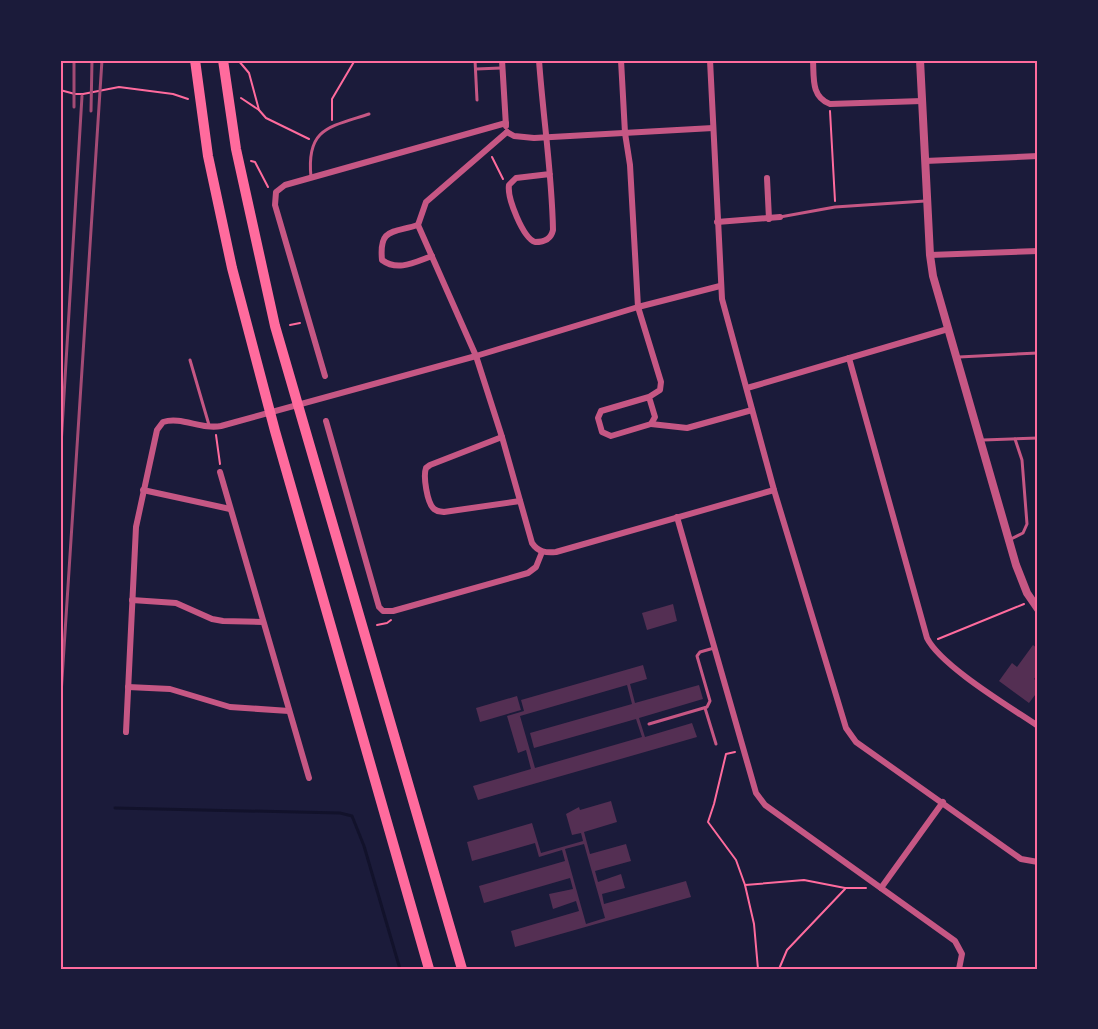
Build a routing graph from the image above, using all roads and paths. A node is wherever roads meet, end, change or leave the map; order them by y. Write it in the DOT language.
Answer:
graph roads {
  1 [pos="195,60"];
  2 [pos="223,60"];
  3 [pos="238,60"];
  4 [pos="355,60"];
  5 [pos="475,60"];
  6 [pos="502,60"];
  7 [pos="539,60"];
  8 [pos="621,60"];
  9 [pos="710,60"];
  10 [pos="813,60"];
  11 [pos="920,60"];
  12 [pos="502,68"];
  13 [pos="476,69"];
  14 [pos="60,90"];
  15 [pos="241,98"];
  16 [pos="188,99"];
  17 [pos="477,100"];
  18 [pos="922,101"];
  19 [pos="830,104"];
  20 [pos="259,110"];
  21 [pos="369,114"];
  22 [pos="506,123"];
  23 [pos="332,127"];
  24 [pos="713,128"];
  25 [pos="507,132"];
  26 [pos="625,133"];
  27 [pos="546,137"];
  28 [pos="314,141"];
  29 [pos="488,148"];
  30 [pos="1038,156"];
  31 [pos="251,161"];
  32 [pos="925,161"];
  33 [pos="550,174"];
  34 [pos="311,177"];
  35 [pos="767,178"];
  36 [pos="509,185"];
  37 [pos="266,186"];
  38 [pos="927,201"];
  39 [pos="835,207"];
  40 [pos="780,217"];
  41 [pos="769,219"];
  42 [pos="717,222"];
  43 [pos="418,225"];
  44 [pos="1038,251"];
  45 [pos="930,255"];
  46 [pos="432,256"];
  47 [pos="720,286"];
  48 [pos="638,307"];
  49 [pos="948,329"];
  50 [pos="1038,353"];
  51 [pos="476,356"];
  52 [pos="956,357"];
  53 [pos="849,358"];
  54 [pos="190,360"];
  55 [pos="326,376"];
  56 [pos="747,388"];
  57 [pos="649,397"];
  58 [pos="298,405"];
  59 [pos="752,410"];
  60 [pos="270,413"];
  61 [pos="326,421"];
  62 [pos="651,424"];
  63 [pos="210,427"];
  64 [pos="216,435"];
  65 [pos="502,437"];
  66 [pos="1038,438"];
  67 [pos="1016,439"];
  68 [pos="980,440"];
  69 [pos="220,469"];
  70 [pos="143,490"];
  71 [pos="774,490"];
  72 [pos="520,501"];
  73 [pos="230,509"];
  74 [pos="676,517"];
  75 [pos="1009,541"];
  76 [pos="542,552"];
  77 [pos="132,600"];
  78 [pos="1024,604"];
  79 [pos="1038,609"];
  80 [pos="393,611"];
  81 [pos="263,622"];
  82 [pos="377,625"];
  83 [pos="929,642"];
  84 [pos="714,648"];
  85 [pos="128,687"];
  86 [pos="705,708"];
  87 [pos="289,711"];
  88 [pos="649,724"];
  89 [pos="1038,726"];
  90 [pos="126,732"];
  91 [pos="716,744"];
  92 [pos="743,751"];
  93 [pos="309,778"];
  94 [pos="943,802"];
  95 [pos="1038,862"];
  96 [pos="745,885"];
  97 [pos="845,888"];
  98 [pos="881,888"];
  99 [pos="429,969"];
  100 [pos="462,969"];
  101 [pos="759,969"];
  102 [pos="778,969"];
  103 [pos="960,969"];
  1 -- 60 [label="main road"];
  2 -- 58 [label="main road"];
  3 -- 20 [label="path"];
  4 -- 23 [label="path"];
  5 -- 13 [label="lane"];
  6 -- 12 [label="street"];
  7 -- 27 [label="street"];
  8 -- 26 [label="street"];
  9 -- 24 [label="street"];
  10 -- 19 [label="street"];
  11 -- 18 [label="street"];
  12 -- 13 [label="lane"];
  12 -- 22 [label="street"];
  13 -- 17 [label="lane"];
  14 -- 16 [label="path"];
  15 -- 20 [label="path"];
  18 -- 19 [label="street"];
  18 -- 32 [label="street"];
  19 -- 39 [label="path"];
  20 -- 28 [label="path"];
  21 -- 23 [label="lane"];
  22 -- 25 [label="street"];
  22 -- 34 [label="street"];
  23 -- 28 [label="lane"];
  24 -- 26 [label="street"];
  24 -- 42 [label="street"];
  25 -- 27 [label="street"];
  25 -- 29 [label="street"];
  26 -- 27 [label="street"];
  26 -- 48 [label="street"];
  27 -- 33 [label="street"];
  28 -- 34 [label="lane"];
  29 -- 36 [label="path"];
  29 -- 43 [label="street"];
  30 -- 32 [label="street"];
  31 -- 37 [label="path"];
  32 -- 38 [label="street"];
  33 -- 36 [label="street"];
  33 -- 36 [label="street"];
  34 -- 55 [label="street"];
  35 -- 41 [label="street"];
  38 -- 39 [label="lane"];
  38 -- 45 [label="street"];
  39 -- 40 [label="lane"];
  40 -- 41 [label="street"];
  41 -- 42 [label="street"];
  42 -- 47 [label="street"];
  43 -- 46 [label="street"];
  43 -- 46 [label="street"];
  44 -- 45 [label="street"];
  45 -- 49 [label="street"];
  46 -- 51 [label="street"];
  47 -- 48 [label="street"];
  47 -- 56 [label="street"];
  48 -- 51 [label="street"];
  48 -- 57 [label="street"];
  49 -- 52 [label="street"];
  49 -- 53 [label="street"];
  50 -- 52 [label="lane"];
  51 -- 58 [label="street"];
  51 -- 65 [label="street"];
  52 -- 68 [label="street"];
  53 -- 56 [label="street"];
  53 -- 83 [label="street"];
  54 -- 63 [label="lane"];
  56 -- 59 [label="street"];
  57 -- 62 [label="street"];
  57 -- 62 [label="street"];
  58 -- 60 [label="street"];
  58 -- 100 [label="main road"];
  59 -- 62 [label="street"];
  59 -- 71 [label="street"];
  60 -- 63 [label="street"];
  60 -- 99 [label="main road"];
  61 -- 80 [label="street"];
  63 -- 70 [label="street"];
  64 -- 69 [label="path"];
  65 -- 72 [label="street"];
  65 -- 72 [label="street"];
  66 -- 67 [label="lane"];
  67 -- 68 [label="lane"];
  67 -- 75 [label="lane"];
  68 -- 75 [label="street"];
  69 -- 73 [label="street"];
  70 -- 73 [label="street"];
  70 -- 77 [label="street"];
  71 -- 74 [label="street"];
  71 -- 94 [label="street"];
  72 -- 76 [label="street"];
  73 -- 81 [label="street"];
  74 -- 76 [label="street"];
  74 -- 84 [label="street"];
  75 -- 79 [label="street"];
  76 -- 80 [label="street"];
  77 -- 81 [label="street"];
  77 -- 85 [label="street"];
  78 -- 83 [label="path"];
  80 -- 82 [label="path"];
  81 -- 87 [label="street"];
  83 -- 89 [label="street"];
  84 -- 86 [label="lane"];
  84 -- 92 [label="street"];
  85 -- 87 [label="street"];
  85 -- 90 [label="street"];
  86 -- 88 [label="lane"];
  86 -- 91 [label="lane"];
  87 -- 93 [label="street"];
  92 -- 96 [label="path"];
  92 -- 98 [label="street"];
  94 -- 95 [label="street"];
  94 -- 98 [label="street"];
  96 -- 97 [label="path"];
  96 -- 101 [label="path"];
  97 -- 98 [label="path"];
  97 -- 102 [label="path"];
  98 -- 103 [label="street"];
}
